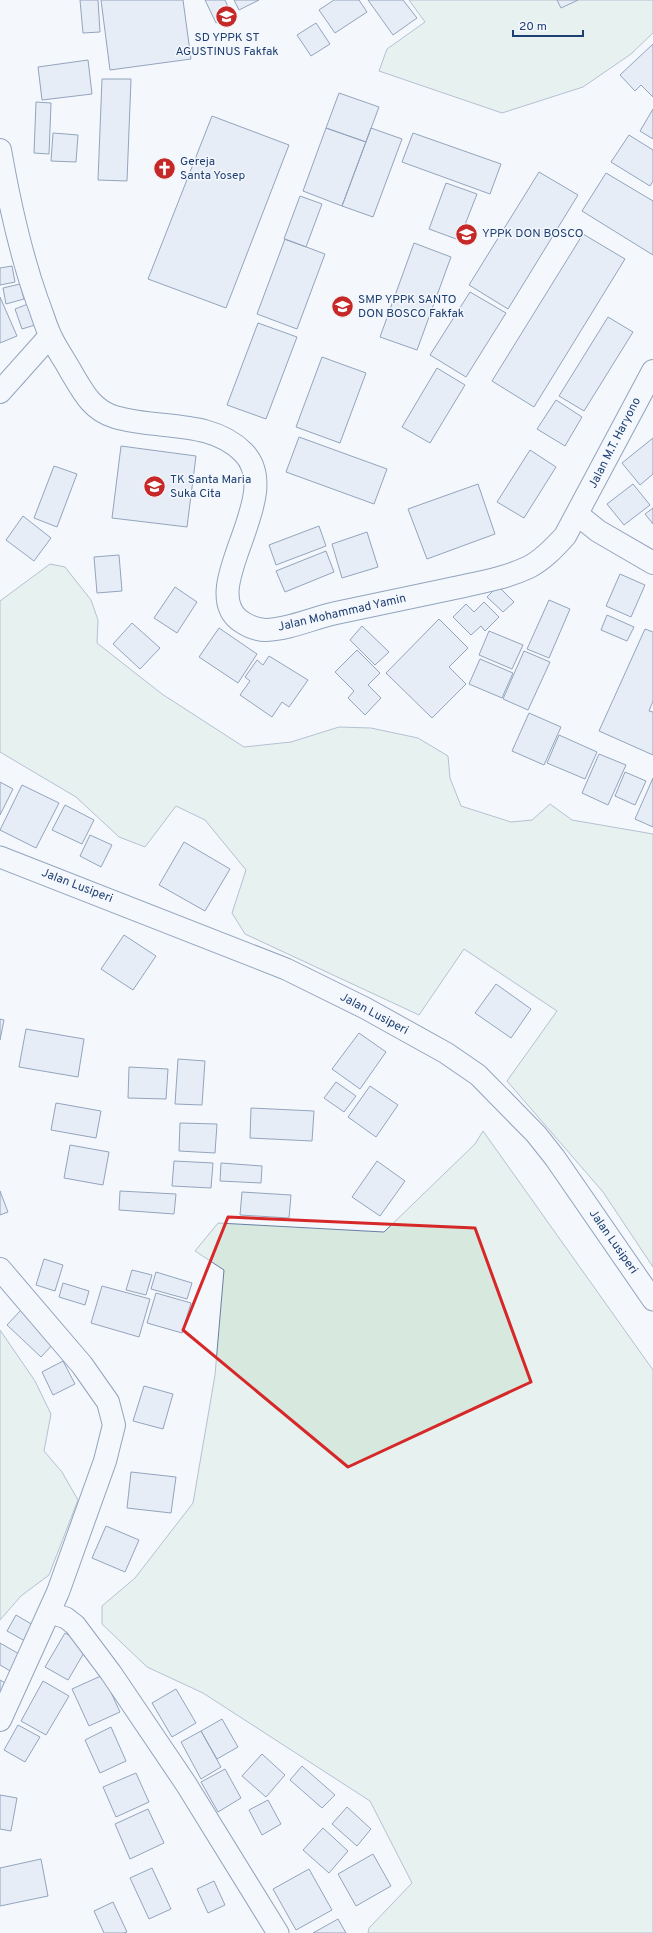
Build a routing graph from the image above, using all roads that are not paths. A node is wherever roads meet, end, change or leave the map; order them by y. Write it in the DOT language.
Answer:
graph roads {
  1 [pos="0,150"];
  2 [pos="50,336"];
  3 [pos="653,371"];
  4 [pos="0,392"];
  5 [pos="578,515"];
  6 [pos="653,563"];
  7 [pos="0,857"];
  8 [pos="0,1269"];
  9 [pos="653,1300"];
  10 [pos="49,1612"];
  11 [pos="0,1720"];
  12 [pos="278,1933"];
  1 -- 2 [label="main road, Jalan Mohammad Yamin"];
  2 -- 4 [label="main road"];
  2 -- 5 [label="main road, Jalan Mohammad Yamin"];
  3 -- 5 [label="main road, Jalan M.T. Haryono"];
  5 -- 6 [label="main road"];
  7 -- 9 [label="street, Jalan Lusiperi"];
  8 -- 10 [label="main road"];
  10 -- 11 [label="main road"];
  10 -- 12 [label="street"];
}
